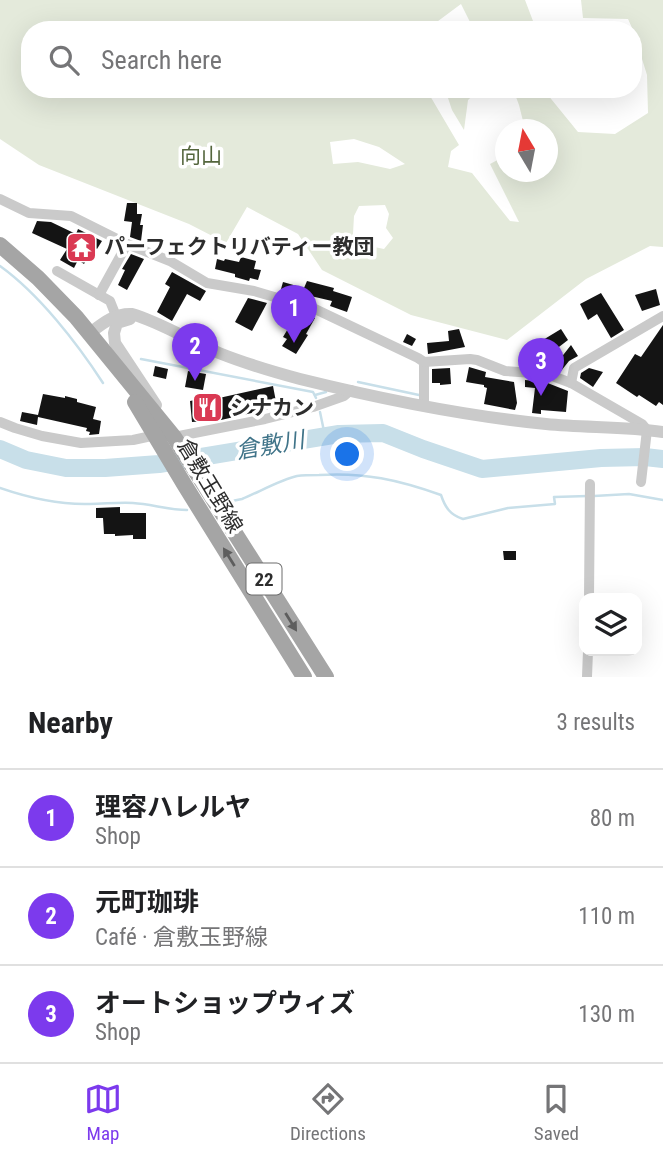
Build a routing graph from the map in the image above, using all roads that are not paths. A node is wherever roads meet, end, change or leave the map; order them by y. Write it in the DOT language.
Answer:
graph roads {
  1 [pos="0,199"];
  2 [pos="128,244"];
  3 [pos="0,245"];
  4 [pos="57,271"];
  5 [pos="99,295"];
  6 [pos="116,316"];
  7 [pos="663,316"];
  8 [pos="140,317"];
  9 [pos="90,333"];
  10 [pos="424,362"];
  11 [pos="570,383"];
  12 [pos="351,390"];
  13 [pos="424,405"];
  14 [pos="0,422"];
  15 [pos="663,432"];
  16 [pos="647,434"];
  17 [pos="163,438"];
  18 [pos="641,481"];
  19 [pos="591,491"];
  20 [pos="589,593"];
  21 [pos="588,656"];
  22 [pos="304,677"];
  23 [pos="326,677"];
  24 [pos="587,677"];
  1 -- 2 [label="street"];
  2 -- 5 [label="street"];
  2 -- 10 [label="street"];
  3 -- 9 [label="main road, 倉敷玉野線 / 22"];
  4 -- 5 [label="street"];
  5 -- 6 [label="street"];
  6 -- 8 [label="street"];
  6 -- 9 [label="street"];
  7 -- 11 [label="street"];
  8 -- 12 [label="street"];
  8 -- 17 [label="street"];
  9 -- 17 [label="main road, 倉敷玉野線 / 22"];
  10 -- 11 [label="street"];
  10 -- 13 [label="street"];
  11 -- 16 [label="street"];
  12 -- 13 [label="street"];
  12 -- 17 [label="street"];
  13 -- 16 [label="street"];
  14 -- 17 [label="street"];
  15 -- 16 [label="street"];
  16 -- 18 [label="street"];
  22 -- 17 [label="main road, 倉敷玉野線 / 22, one-way"];
  17 -- 23 [label="main road, 倉敷玉野線 / 22, one-way"];
  19 -- 20 [label="street"];
  21 -- 24 [label="street"];
}
